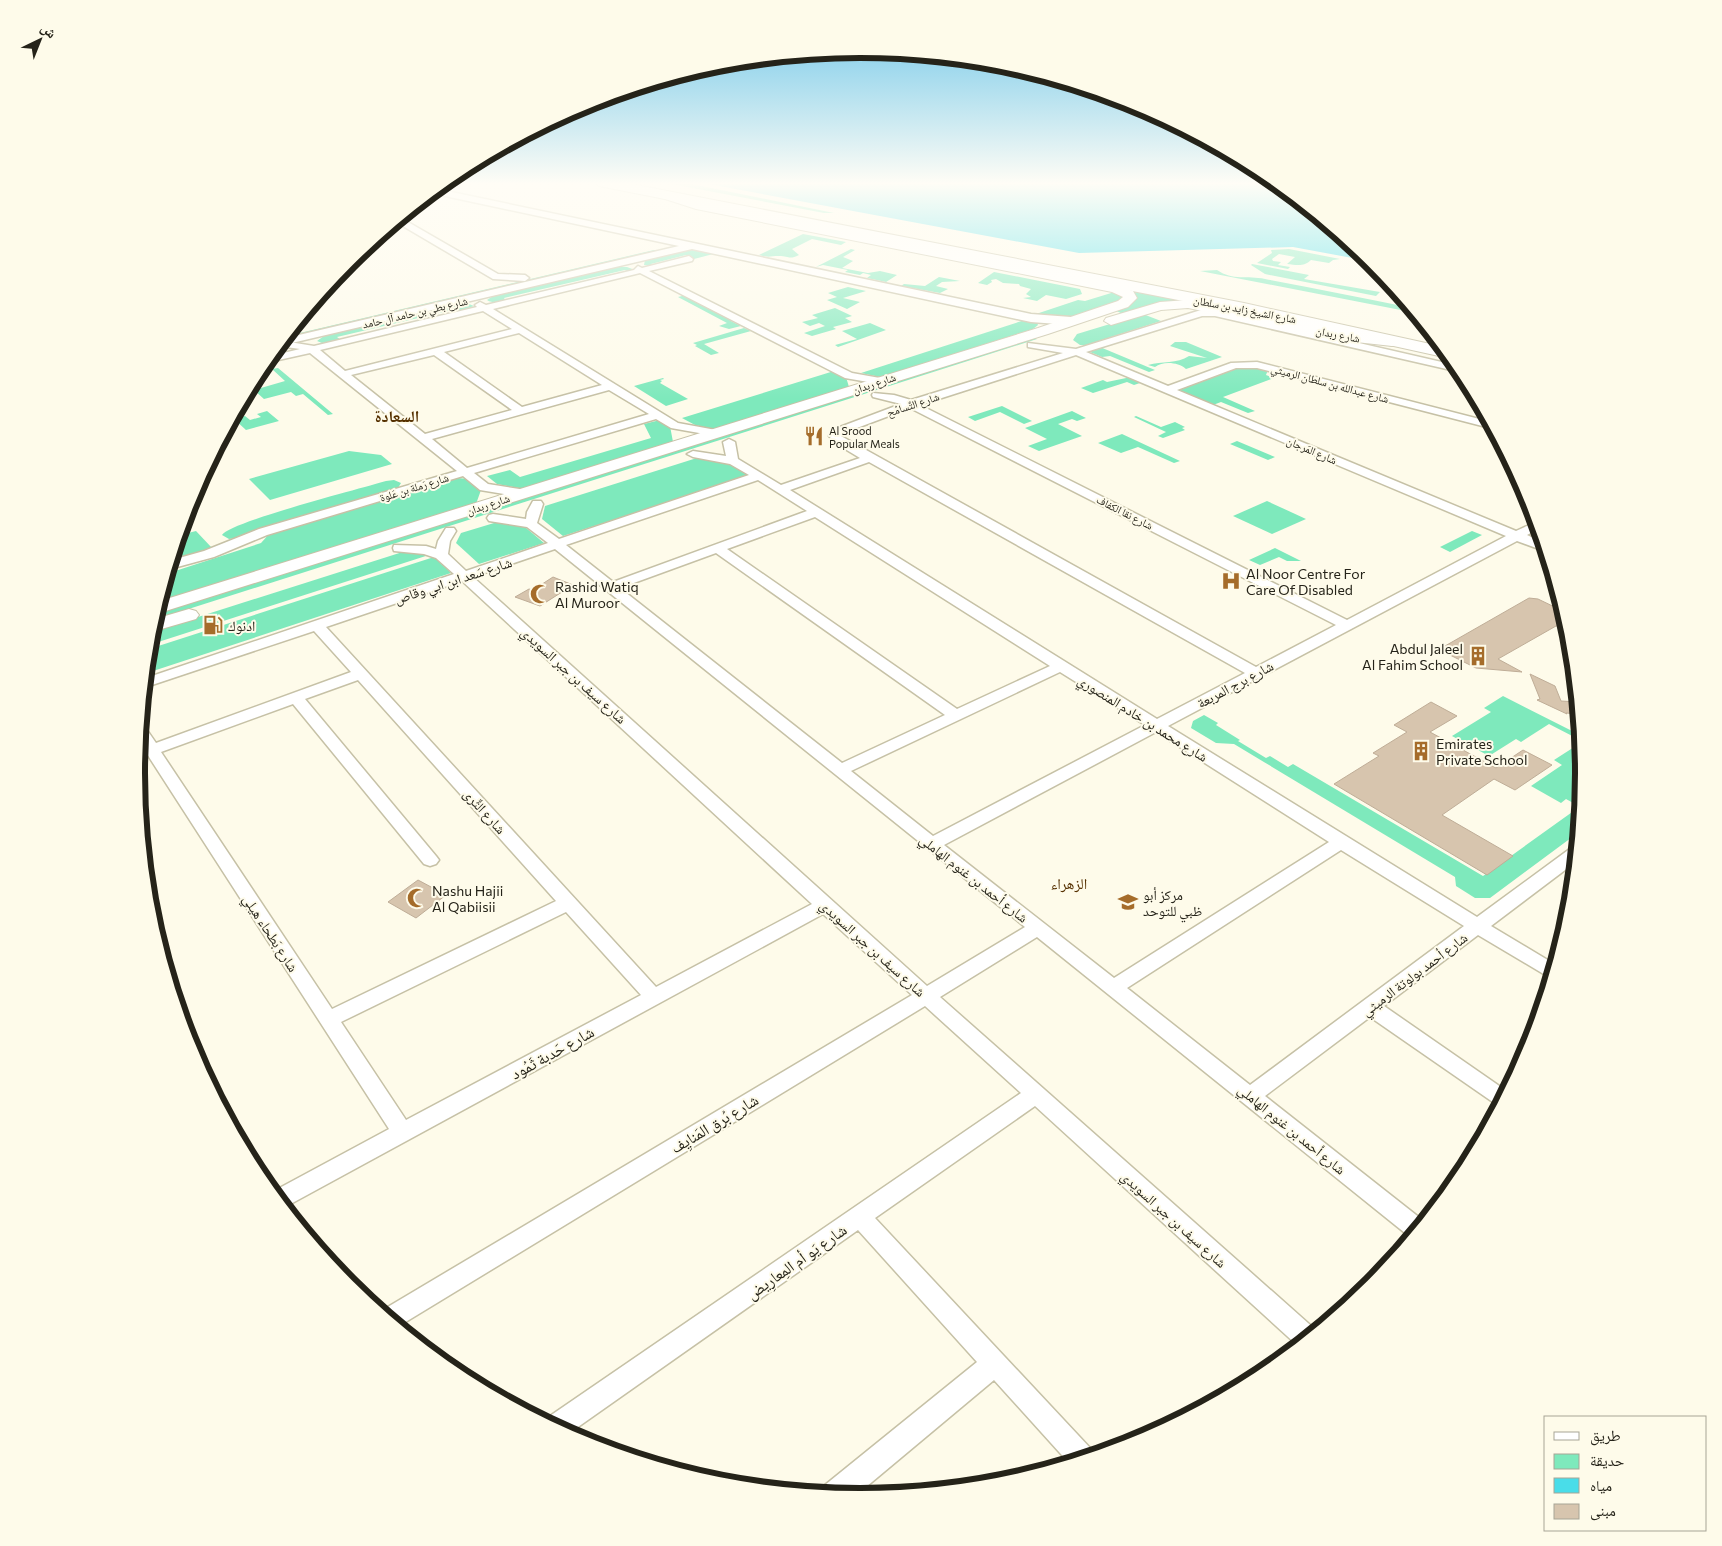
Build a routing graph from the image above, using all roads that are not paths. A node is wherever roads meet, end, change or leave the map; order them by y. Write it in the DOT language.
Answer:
graph roads {
  1 [pos="440,254"];
  2 [pos="651,254"];
  3 [pos="651,254"];
  4 [pos="730,254"];
  5 [pos="939,254"];
  6 [pos="967,254"];
  7 [pos="1014,254"];
  8 [pos="648,255"];
  9 [pos="689,259"];
  10 [pos="488,294"];
  11 [pos="1100,311"];
  12 [pos="1031,318"];
  13 [pos="1119,318"];
  14 [pos="1071,321"];
  15 [pos="299,330"];
  16 [pos="521,330"];
  17 [pos="316,335"];
  18 [pos="1037,338"];
  19 [pos="1064,338"];
  20 [pos="1430,338"];
  21 [pos="290,342"];
  22 [pos="1406,343"];
  23 [pos="287,345"];
  24 [pos="311,348"];
  25 [pos="1439,351"];
  26 [pos="437,352"];
  27 [pos="1077,352"];
  28 [pos="279,357"];
  29 [pos="1450,367"];
  30 [pos="344,374"];
  31 [pos="852,383"];
  32 [pos="611,386"];
  33 [pos="879,388"];
  34 [pos="1168,390"];
  35 [pos="905,397"];
  36 [pos="521,412"];
  37 [pos="658,415"];
  38 [pos="1486,424"];
  39 [pos="675,426"];
  40 [pos="424,438"];
  41 [pos="723,438"];
  42 [pos="685,450"];
  43 [pos="870,458"];
  44 [pos="733,461"];
  45 [pos="466,472"];
  46 [pos="760,476"];
  47 [pos="484,487"];
  48 [pos="781,489"];
  49 [pos="522,493"];
  50 [pos="537,504"];
  51 [pos="486,512"];
  52 [pos="817,512"];
  53 [pos="531,524"];
  54 [pos="1533,527"];
  55 [pos="450,532"];
  56 [pos="1516,536"];
  57 [pos="558,545"];
  58 [pos="1540,545"];
  59 [pos="399,548"];
  60 [pos="717,548"];
  61 [pos="441,554"];
  62 [pos="177,563"];
  63 [pos="464,576"];
  64 [pos="611,586"];
  65 [pos="166,606"];
  66 [pos="161,623"];
  67 [pos="1346,625"];
  68 [pos="317,626"];
  69 [pos="1061,666"];
  70 [pos="1255,673"];
  71 [pos="360,674"];
  72 [pos="152,681"];
  73 [pos="295,698"];
  74 [pos="957,716"];
  75 [pos="1156,726"];
  76 [pos="146,741"];
  77 [pos="152,750"];
  78 [pos="841,770"];
  79 [pos="1341,842"];
  80 [pos="932,844"];
  81 [pos="1571,857"];
  82 [pos="430,860"];
  83 [pos="568,903"];
  84 [pos="825,905"];
  85 [pos="1478,926"];
  86 [pos="1038,928"];
  87 [pos="1549,970"];
  88 [pos="1114,987"];
  89 [pos="653,996"];
  90 [pos="926,996"];
  91 [pos="1371,1007"];
  92 [pos="328,1020"];
  93 [pos="1036,1094"];
  94 [pos="1250,1096"];
  95 [pos="1499,1097"];
  96 [pos="402,1133"];
  97 [pos="284,1196"];
  98 [pos="860,1217"];
  99 [pos="1414,1227"];
  100 [pos="395,1316"];
  101 [pos="1304,1335"];
  102 [pos="995,1363"];
  103 [pos="562,1423"];
  104 [pos="1079,1455"];
  105 [pos="844,1488"];
  1 -- 10 [label="street"];
  2 -- 8 [label="street, شارع بطي بن حامد آل حامد"];
  3 -- 8 [label="street"];
  4 -- 12 [label="street"];
  5 -- 11 [label="main road, شارع ربدان"];
  6 -- 22 [label="highway, شارع الشيخ زايد بن سلطان"];
  7 -- 20 [label="highway, شارع الشيخ زايد بن سلطان"];
  8 -- 9 [label="street"];
  8 -- 10 [label="street"];
  8 -- 10 [label="street, شارع بطي بن حامد آل حامد"];
  8 -- 10 [label="street, شارع بطي بن حامد آل حامد"];
  8 -- 31 [label="street"];
  10 -- 15 [label="street, شارع بطي بن حامد آل حامد"];
  10 -- 16 [label="street"];
  10 -- 17 [label="street, شارع بطي بن حامد آل حامد"];
  10 -- 24 [label="street"];
  11 -- 13 [label="main road"];
  11 -- 14 [label="main road, شارع ربدان"];
  12 -- 14 [label="street"];
  12 -- 18 [label="street"];
  13 -- 18 [label="main road, شارع ربدان"];
  13 -- 22 [label="main road, شارع ربدان"];
  14 -- 18 [label="main road, شارع ربدان"];
  16 -- 26 [label="street"];
  16 -- 32 [label="street"];
  17 -- 21 [label="street, شارع بطي بن حامد آل حامد"];
  17 -- 24 [label="street"];
  18 -- 27 [label="street, شارع المَرجان"];
  18 -- 33 [label="main road, شارع ربدان"];
  18 -- 35 [label="main road, شارع ربدان"];
  19 -- 27 [label="street, شارع المَرجان"];
  22 -- 25 [label="highway, شارع الشيخ زايد بن سلطان"];
  23 -- 24 [label="street"];
  24 -- 28 [label="street"];
  24 -- 30 [label="street"];
  26 -- 30 [label="street"];
  26 -- 36 [label="street"];
  27 -- 29 [label="street, شارع التَّسامُح"];
  27 -- 34 [label="street, شارع المَرجان"];
  27 -- 35 [label="street, شارع التَّسامُح"];
  30 -- 40 [label="street"];
  31 -- 33 [label="main road, شارع ربدان"];
  31 -- 41 [label="main road, شارع ربدان"];
  32 -- 36 [label="street"];
  32 -- 37 [label="street"];
  33 -- 35 [label="main road, شارع ربدان"];
  33 -- 41 [label="main road, شارع ربدان"];
  34 -- 38 [label="street, شارع عبدالله بن سلطان الرميثي"];
  34 -- 56 [label="street, شارع المَرجان"];
  35 -- 43 [label="street, شارع التَّسامُح"];
  35 -- 67 [label="street, شارع نقا الكفاف"];
  36 -- 40 [label="street"];
  37 -- 39 [label="street"];
  37 -- 45 [label="street, شارع رَملة بن عَلوة"];
  39 -- 41 [label="street"];
  39 -- 42 [label="street"];
  40 -- 45 [label="street"];
  41 -- 42 [label="main road, شارع ربدان"];
  41 -- 44 [label="street"];
  42 -- 44 [label="street, شارع محمد بن خادم المنصوري"];
  42 -- 49 [label="main road, شارع ربدان"];
  42 -- 50 [label="main road, شارع ربدان"];
  43 -- 48 [label="street"];
  43 -- 70 [label="street, شارع التَّسامُح"];
  44 -- 46 [label="street, شارع محمد بن خادم المنصوري"];
  45 -- 47 [label="street"];
  45 -- 62 [label="street, شارع رَملة بن عَلوة"];
  46 -- 48 [label="street, شارع محمد بن خادم المنصوري"];
  46 -- 57 [label="street, شارع سَعد ابن ابي وقاص"];
  47 -- 49 [label="street"];
  47 -- 51 [label="street"];
  48 -- 52 [label="street, شارع محمد بن خادم المنصوري"];
  49 -- 51 [label="main road, شارع ربدان"];
  50 -- 51 [label="main road, شارع ربدان"];
  50 -- 53 [label="street"];
  51 -- 53 [label="street, شارع أحمد بن غنوم الهاملي"];
  51 -- 55 [label="main road, شارع ربدان"];
  51 -- 65 [label="main road, شارع ربدان"];
  52 -- 60 [label="street"];
  52 -- 69 [label="street, شارع محمد بن خادم المنصوري"];
  53 -- 57 [label="street, شارع أحمد بن غنوم الهاملي"];
  54 -- 56 [label="street, شارع برج المربعة"];
  55 -- 59 [label="main road, شارع ربدان"];
  55 -- 61 [label="street"];
  56 -- 58 [label="street, شارع المَرجان"];
  56 -- 67 [label="street, شارع برج المربعة"];
  57 -- 63 [label="street, شارع سَعد ابن ابي وقاص"];
  57 -- 64 [label="street, شارع أحمد بن غنوم الهاملي"];
  59 -- 61 [label="street"];
  59 -- 66 [label="main road, شارع ربدان"];
  60 -- 64 [label="street"];
  60 -- 74 [label="street"];
  61 -- 63 [label="street, شارع سيف بن جبر السويدي"];
  63 -- 68 [label="street, شارع سَعد ابن ابي وقاص"];
  63 -- 84 [label="street, شارع سيف بن جبر السويدي"];
  64 -- 78 [label="street, شارع أحمد بن غنوم الهاملي"];
  67 -- 70 [label="street, شارع برج المربعة"];
  68 -- 71 [label="street, شارع الثَّرى"];
  68 -- 72 [label="street, شارع سَعد ابن ابي وقاص"];
  69 -- 74 [label="street"];
  69 -- 75 [label="street, شارع محمد بن خادم المنصوري"];
  70 -- 75 [label="street, شارع برج المربعة"];
  71 -- 73 [label="street"];
  71 -- 83 [label="street, شارع الثَّرى"];
  73 -- 77 [label="street"];
  73 -- 82 [label="street"];
  74 -- 78 [label="street"];
  75 -- 79 [label="street, شارع محمد بن خادم المنصوري"];
  75 -- 80 [label="street, شارع برج المربعة"];
  76 -- 77 [label="street, شارع بَطحاء هيلي"];
  77 -- 92 [label="street, شارع بَطحاء هيلي"];
  78 -- 80 [label="street, شارع أحمد بن غنوم الهاملي"];
  79 -- 85 [label="street, شارع محمد بن خادم المنصوري"];
  79 -- 88 [label="street"];
  80 -- 86 [label="street, شارع أحمد بن غنوم الهاملي"];
  81 -- 85 [label="street, شارع أحمد بولوتة الرميثي"];
  83 -- 89 [label="street, شارع الثَّرى"];
  83 -- 92 [label="street"];
  84 -- 89 [label="street, شارع حَدبة ثَمُود"];
  84 -- 90 [label="street, شارع سيف بن جبر السويدي"];
  85 -- 87 [label="street, شارع محمد بن خادم المنصوري"];
  85 -- 91 [label="street, شارع أحمد بولوتة الرميثي"];
  86 -- 88 [label="street, شارع أحمد بن غنوم الهاملي"];
  86 -- 90 [label="street, شارع بُرق المَنايِف"];
  88 -- 94 [label="street, شارع أحمد بن غنوم الهاملي"];
  89 -- 96 [label="street, شارع حَدبة ثَمُود"];
  90 -- 93 [label="street, شارع سيف بن جبر السويدي"];
  90 -- 100 [label="street, شارع بُرق المَنايِف"];
  91 -- 94 [label="street, شارع أحمد بولوتة الرميثي"];
  91 -- 95 [label="street"];
  92 -- 96 [label="street, شارع بَطحاء هيلي"];
  93 -- 98 [label="street, شارع يَو أم المِعارِيض"];
  93 -- 101 [label="street, شارع سيف بن جبر السويدي"];
  94 -- 99 [label="street, شارع أحمد بن غنوم الهاملي"];
  96 -- 97 [label="street, شارع حَدبة ثَمُود"];
  98 -- 102 [label="street"];
  98 -- 103 [label="street, شارع يَو أم المِعارِيض"];
  102 -- 104 [label="street"];
  102 -- 105 [label="street"];
}
